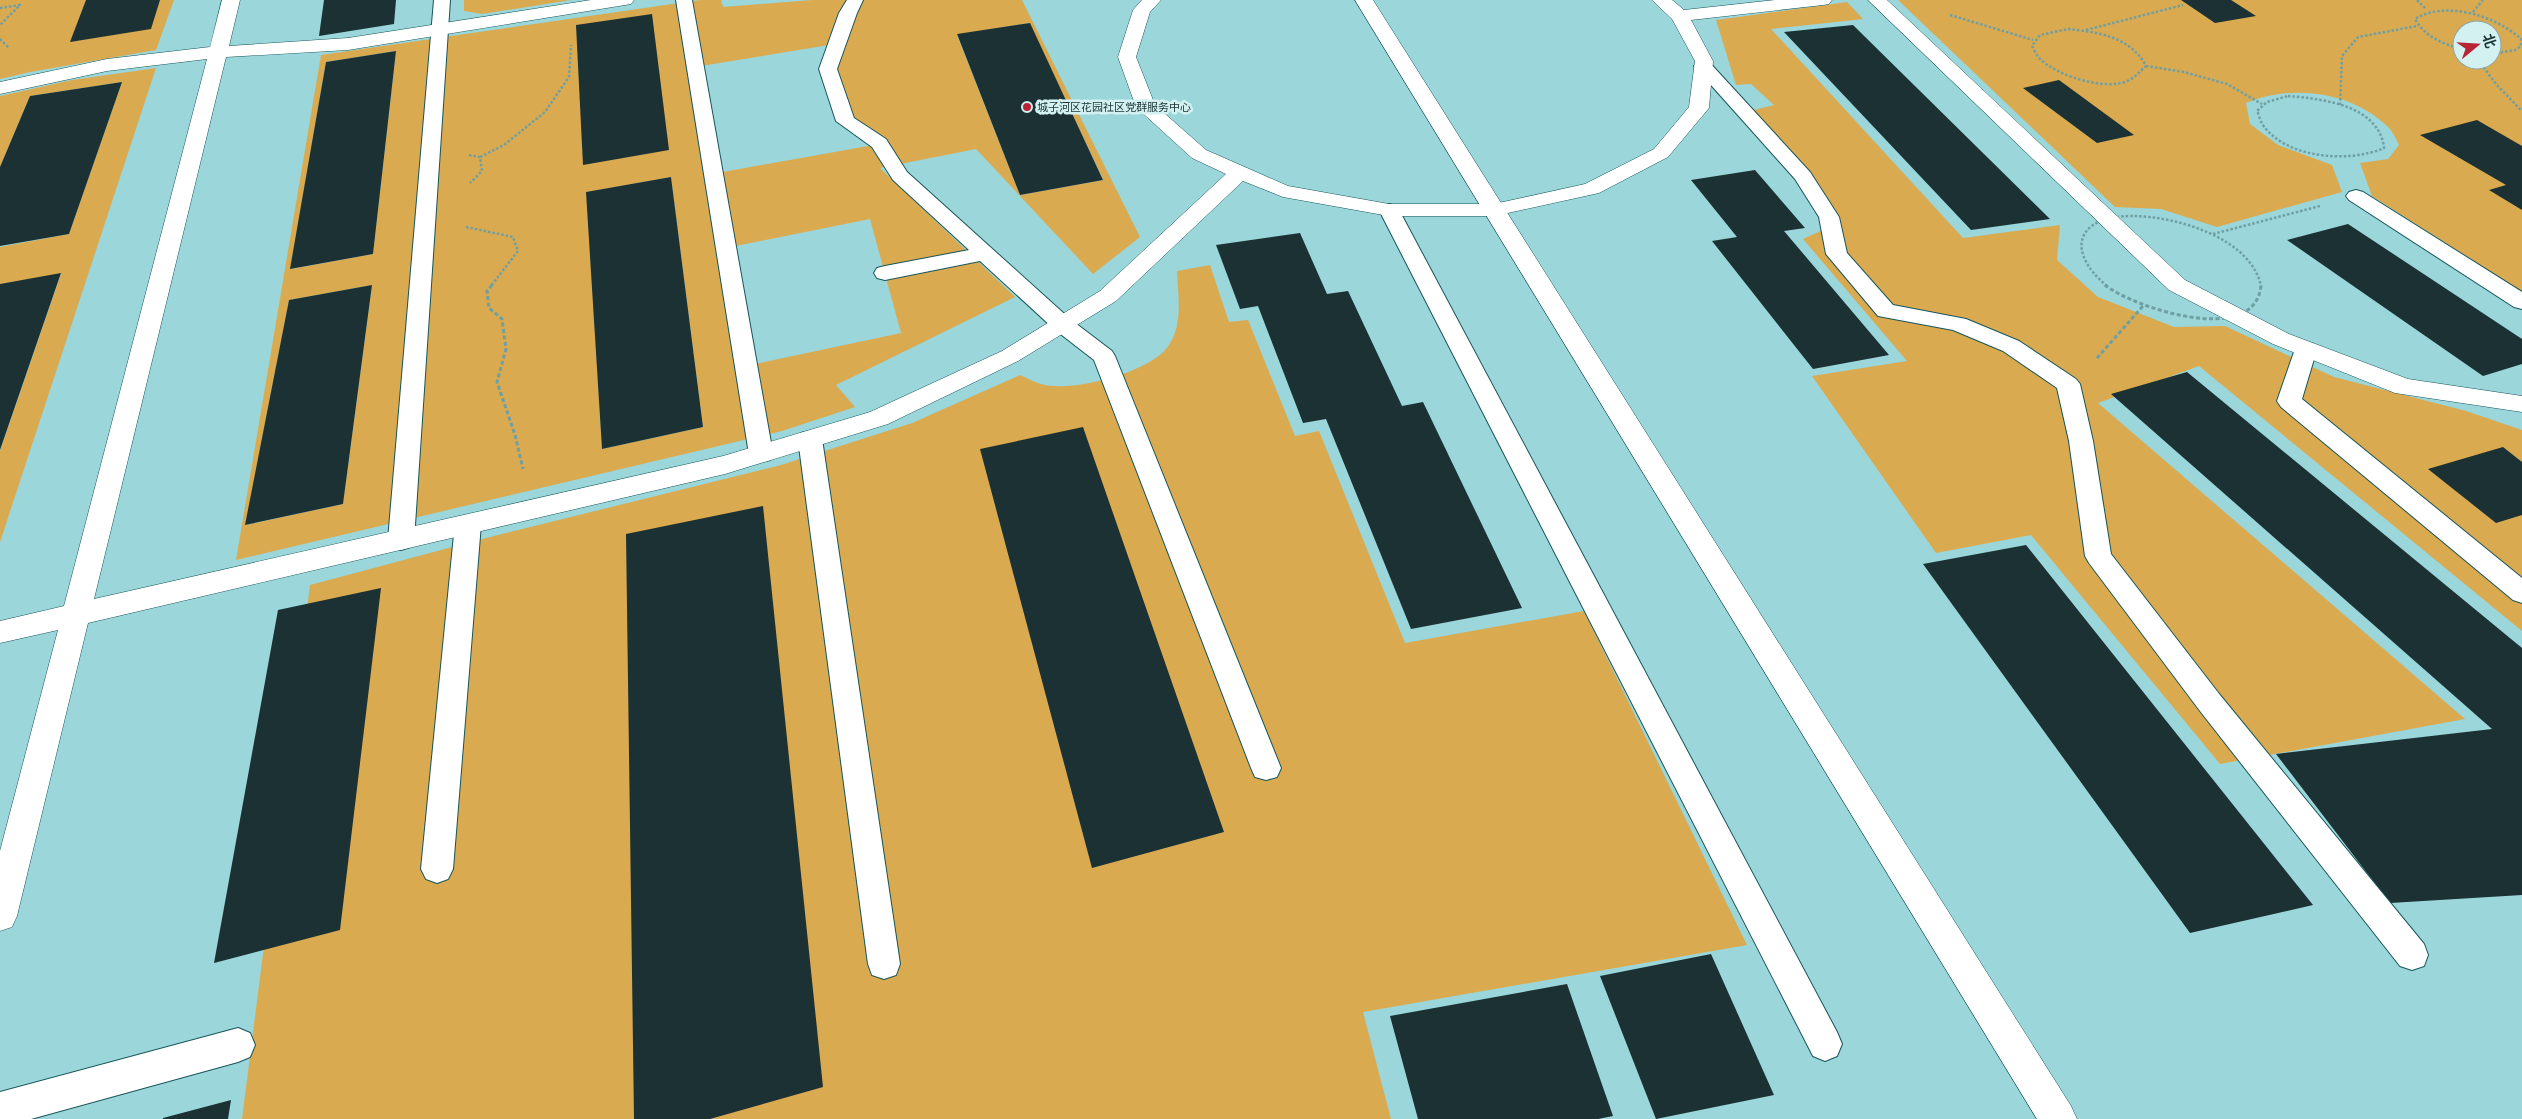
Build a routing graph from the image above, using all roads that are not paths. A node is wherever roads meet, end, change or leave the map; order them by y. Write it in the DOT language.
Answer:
graph roads {
  1 [pos="231,0"];
  2 [pos="442,0"];
  3 [pos="625,0"];
  4 [pos="684,0"];
  5 [pos="855,0"];
  6 [pos="1152,0"];
  7 [pos="1364,0"];
  8 [pos="1661,0"];
  9 [pos="1823,0"];
  10 [pos="1877,0"];
  11 [pos="1680,16"];
  12 [pos="441,28"];
  13 [pos="218,52"];
  14 [pos="1704,66"];
  15 [pos="0,88"];
  16 [pos="1240,172"];
  17 [pos="2356,196"];
  18 [pos="1389,210"];
  19 [pos="1494,210"];
  20 [pos="984,254"];
  21 [pos="885,273"];
  22 [pos="2522,302"];
  23 [pos="1062,324"];
  24 [pos="2306,349"];
  25 [pos="2522,404"];
  26 [pos="810,439"];
  27 [pos="761,454"];
  28 [pos="468,524"];
  29 [pos="401,540"];
  30 [pos="2522,593"];
  31 [pos="76,615"];
  32 [pos="0,632"];
  33 [pos="1266,768"];
  34 [pos="437,869"];
  35 [pos="0,916"];
  36 [pos="2412,956"];
  37 [pos="884,964"];
  38 [pos="1825,1044"];
  39 [pos="238,1045"];
  40 [pos="0,1110"];
  41 [pos="2058,1119"];
  1 -- 13 [label="street"];
  2 -- 12 [label="lane"];
  3 -- 12 [label="street"];
  4 -- 27 [label="lane"];
  5 -- 20 [label="lane"];
  6 -- 16 [label="street"];
  7 -- 19 [label="street"];
  8 -- 11 [label="street"];
  9 -- 11 [label="street"];
  10 -- 24 [label="street"];
  11 -- 14 [label="street"];
  12 -- 13 [label="street"];
  12 -- 29 [label="lane"];
  13 -- 15 [label="street"];
  13 -- 31 [label="street"];
  14 -- 19 [label="street"];
  14 -- 36 [label="lane"];
  16 -- 18 [label="street"];
  16 -- 23 [label="street"];
  17 -- 22 [label="lane"];
  18 -- 19 [label="street"];
  18 -- 38 [label="lane"];
  19 -- 41 [label="street"];
  20 -- 21 [label="lane"];
  20 -- 23 [label="lane"];
  23 -- 26 [label="street"];
  23 -- 33 [label="lane"];
  24 -- 25 [label="street"];
  24 -- 30 [label="lane"];
  26 -- 27 [label="street"];
  26 -- 37 [label="lane"];
  27 -- 28 [label="street"];
  28 -- 29 [label="street"];
  28 -- 34 [label="lane"];
  29 -- 31 [label="street"];
  31 -- 32 [label="street"];
  31 -- 35 [label="street"];
  39 -- 40 [label="lane"];
}
